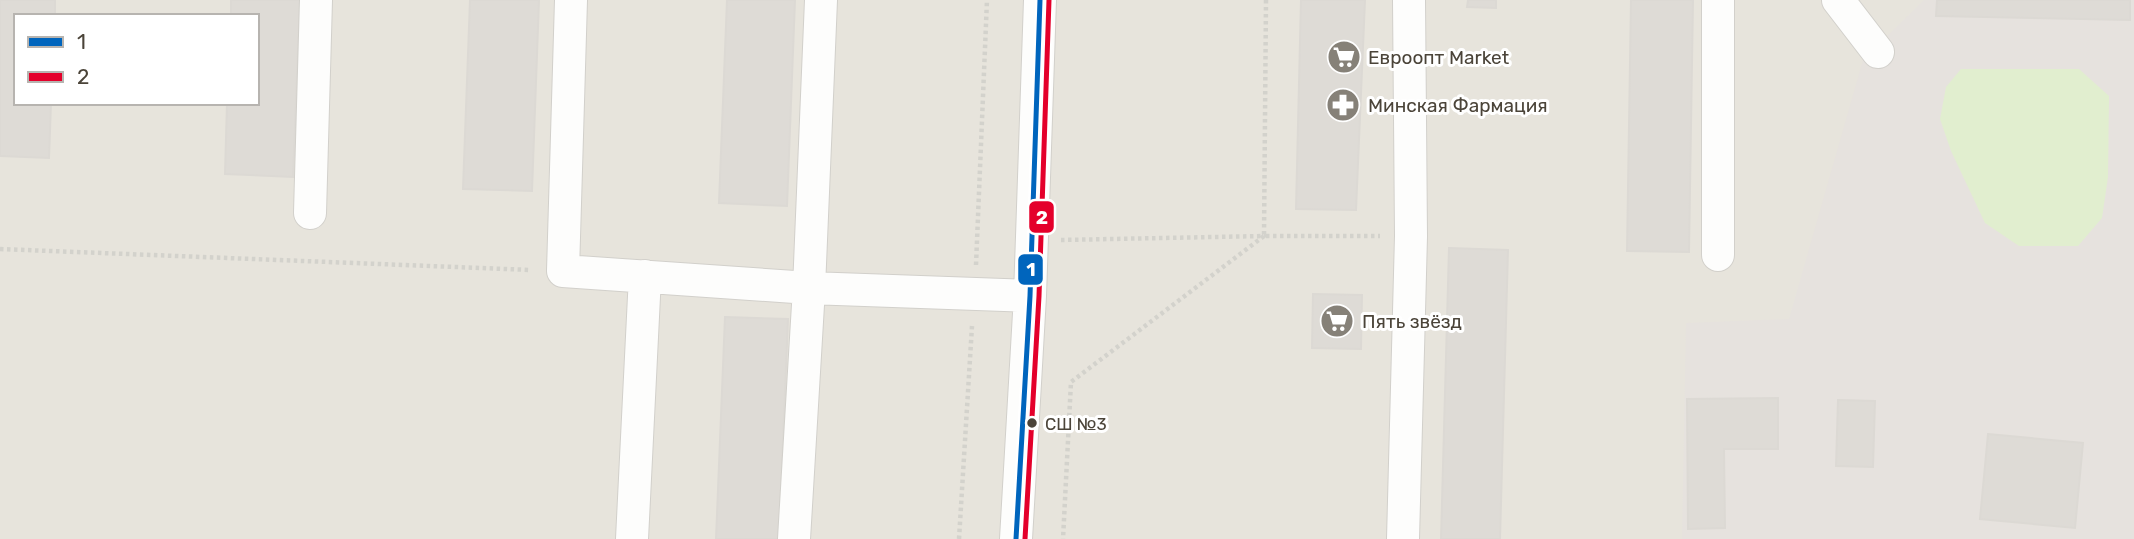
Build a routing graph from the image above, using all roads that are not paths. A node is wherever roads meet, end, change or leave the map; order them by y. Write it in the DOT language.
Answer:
graph roads {
  1 [pos="316,0"];
  2 [pos="571,0"];
  3 [pos="821,0"];
  4 [pos="1040,0"];
  5 [pos="1409,0"];
  6 [pos="1718,0"];
  7 [pos="1838,0"];
  8 [pos="1878,52"];
  9 [pos="310,213"];
  10 [pos="1718,255"];
  11 [pos="645,276"];
  12 [pos="808,288"];
  13 [pos="1030,296"];
  14 [pos="632,539"];
  15 [pos="794,539"];
  16 [pos="1016,539"];
  17 [pos="1402,539"];
  1 -- 9 [label="street"];
  2 -- 11 [label="street"];
  3 -- 12 [label="street"];
  4 -- 13 [label="street"];
  5 -- 17 [label="street"];
  6 -- 10 [label="street"];
  7 -- 8 [label="street"];
  11 -- 12 [label="street"];
  11 -- 14 [label="street"];
  12 -- 13 [label="street"];
  12 -- 15 [label="street"];
  13 -- 16 [label="street"];
}
